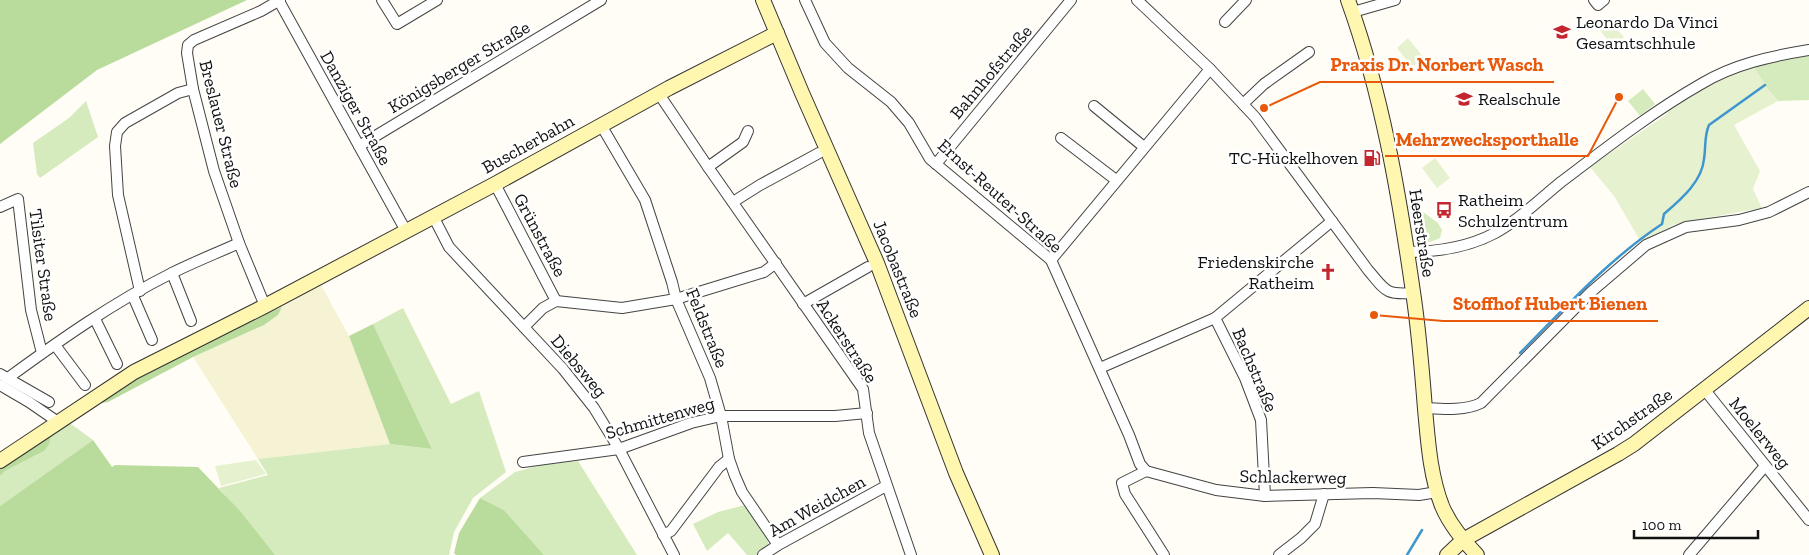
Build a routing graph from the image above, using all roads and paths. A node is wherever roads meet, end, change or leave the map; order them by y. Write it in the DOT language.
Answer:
graph roads {
  1 [pos="279,0"];
  2 [pos="382,0"];
  3 [pos="437,0"];
  4 [pos="601,0"];
  5 [pos="763,0"];
  6 [pos="804,0"];
  7 [pos="1071,0"];
  8 [pos="1137,0"];
  9 [pos="1246,0"];
  10 [pos="1394,0"];
  11 [pos="1351,6"];
  12 [pos="1225,22"];
  13 [pos="777,33"];
  14 [pos="1809,50"];
  15 [pos="1309,52"];
  16 [pos="1210,69"];
  17 [pos="193,89"];
  18 [pos="659,94"];
  19 [pos="1243,104"];
  20 [pos="1094,106"];
  21 [pos="602,125"];
  22 [pos="748,131"];
  23 [pos="1061,138"];
  24 [pos="359,146"];
  25 [pos="1144,147"];
  26 [pos="819,153"];
  27 [pos="936,164"];
  28 [pos="708,167"];
  29 [pos="1116,180"];
  30 [pos="495,184"];
  31 [pos="1809,192"];
  32 [pos="733,202"];
  33 [pos="0,207"];
  34 [pos="433,216"];
  35 [pos="1332,221"];
  36 [pos="406,231"];
  37 [pos="239,243"];
  38 [pos="1406,252"];
  39 [pos="1051,260"];
  40 [pos="776,263"];
  41 [pos="868,267"];
  42 [pos="172,273"];
  43 [pos="136,293"];
  44 [pos="1413,293"];
  45 [pos="676,299"];
  46 [pos="556,301"];
  47 [pos="803,304"];
  48 [pos="265,306"];
  49 [pos="1809,308"];
  50 [pos="1215,318"];
  51 [pos="95,319"];
  52 [pos="191,321"];
  53 [pos="524,327"];
  54 [pos="152,340"];
  55 [pos="55,345"];
  56 [pos="42,353"];
  57 [pos="117,364"];
  58 [pos="1100,368"];
  59 [pos="2,379"];
  60 [pos="85,385"];
  61 [pos="1704,389"];
  62 [pos="49,402"];
  63 [pos="1425,408"];
  64 [pos="867,413"];
  65 [pos="721,416"];
  66 [pos="58,422"];
  67 [pos="619,449"];
  68 [pos="729,459"];
  69 [pos="0,461"];
  70 [pos="522,462"];
  71 [pos="1765,466"];
  72 [pos="1146,471"];
  73 [pos="886,486"];
  74 [pos="1437,492"];
  75 [pos="1324,494"];
  76 [pos="1265,496"];
  77 [pos="1809,520"];
  78 [pos="663,535"];
  79 [pos="1463,540"];
  80 [pos="778,545"];
  81 [pos="674,555"];
  82 [pos="763,555"];
  83 [pos="911,555"];
  84 [pos="992,555"];
  85 [pos="1164,555"];
  86 [pos="1279,555"];
  87 [pos="1447,555"];
  88 [pos="1477,555"];
  89 [pos="1688,555"];
  1 -- 17 [label="street, Breslauer Straße"];
  1 -- 24 [label="street, Danziger Straße"];
  2 -- 3 [label="street"];
  4 -- 24 [label="street, Königsberger Straße"];
  5 -- 13 [label="main road, Jacobastraße"];
  6 -- 27 [label="street, Ernst-Reuter-Straße"];
  7 -- 27 [label="street, Bahnhofstraße"];
  8 -- 16 [label="street"];
  9 -- 12 [label="street"];
  10 -- 11 [label="street"];
  11 -- 38 [label="main road, Heerstraße"];
  13 -- 18 [label="main road, Buscherbahn"];
  13 -- 84 [label="main road, Jacobastraße"];
  14 -- 38 [label="street"];
  15 -- 19 [label="street"];
  16 -- 19 [label="street"];
  16 -- 25 [label="street"];
  17 -- 37 [label="street, Breslauer Straße"];
  17 -- 43 [label="street"];
  18 -- 21 [label="main road, Buscherbahn"];
  18 -- 28 [label="street, Ackerstraße"];
  19 -- 35 [label="street"];
  20 -- 25 [label="street"];
  21 -- 30 [label="main road, Buscherbahn"];
  21 -- 45 [label="street, Feldstraße"];
  22 -- 28 [label="street"];
  23 -- 29 [label="street"];
  24 -- 36 [label="street, Danziger Straße"];
  25 -- 29 [label="street"];
  26 -- 32 [label="street"];
  27 -- 39 [label="street, Ernst-Reuter-Straße"];
  28 -- 32 [label="street, Ackerstraße"];
  29 -- 39 [label="street"];
  30 -- 34 [label="main road, Buscherbahn"];
  30 -- 46 [label="street, Grünstraße"];
  31 -- 63 [label="street"];
  32 -- 40 [label="street, Ackerstraße"];
  33 -- 56 [label="street, Tilsiter Straße"];
  34 -- 36 [label="main road, Buscherbahn"];
  34 -- 53 [label="street, Diebsweg"];
  35 -- 44 [label="street"];
  35 -- 50 [label="street"];
  36 -- 48 [label="main road, Buscherbahn"];
  37 -- 42 [label="street"];
  37 -- 48 [label="street, Breslauer Straße"];
  38 -- 44 [label="main road, Heerstraße"];
  39 -- 58 [label="street, Ernst-Reuter-Straße"];
  40 -- 45 [label="street"];
  40 -- 47 [label="street, Ackerstraße"];
  41 -- 47 [label="street"];
  42 -- 43 [label="street"];
  42 -- 52 [label="street"];
  43 -- 51 [label="street"];
  43 -- 54 [label="street"];
  44 -- 63 [label="main road, Heerstraße"];
  45 -- 46 [label="street"];
  45 -- 65 [label="street, Feldstraße"];
  46 -- 53 [label="street"];
  47 -- 64 [label="street, Ackerstraße"];
  48 -- 66 [label="main road, Buscherbahn"];
  49 -- 61 [label="main road, Kirchstraße"];
  50 -- 58 [label="street"];
  50 -- 76 [label="street, Bachstraße"];
  51 -- 55 [label="street"];
  51 -- 57 [label="street"];
  53 -- 67 [label="street, Diebsweg"];
  55 -- 56 [label="street"];
  55 -- 60 [label="street"];
  56 -- 59 [label="street"];
  58 -- 72 [label="street, Ernst-Reuter-Straße"];
  59 -- 62 [label="street"];
  59 -- 66 [label="street"];
  61 -- 71 [label="street, Moelerweg"];
  61 -- 79 [label="main road, Kirchstraße"];
  63 -- 74 [label="main road, Heerstraße"];
  64 -- 65 [label="street, Schmittenweg"];
  64 -- 73 [label="street, Ackerstraße"];
  65 -- 67 [label="street, Schmittenweg"];
  65 -- 68 [label="street, Feldstraße"];
  66 -- 69 [label="main road, Buscherbahn"];
  67 -- 70 [label="street, Schmittenweg"];
  67 -- 78 [label="street, Diebsweg"];
  68 -- 78 [label="street"];
  68 -- 80 [label="street, Feldstraße"];
  71 -- 77 [label="street, Moelerweg"];
  71 -- 89 [label="street"];
  72 -- 76 [label="street, Schlackerweg"];
  72 -- 85 [label="street"];
  73 -- 80 [label="street, Am Weidchen"];
  73 -- 83 [label="street, Ackerstraße"];
  74 -- 75 [label="street, Schlackerweg"];
  74 -- 79 [label="main road, Heerstraße"];
  75 -- 76 [label="street, Schlackerweg"];
  75 -- 86 [label="street"];
  78 -- 81 [label="street, Diebsweg"];
  79 -- 87 [label="main road, Kirchstraße"];
  79 -- 88 [label="main road, Heerstraße"];
  80 -- 82 [label="street, Am Weidchen"];
}
